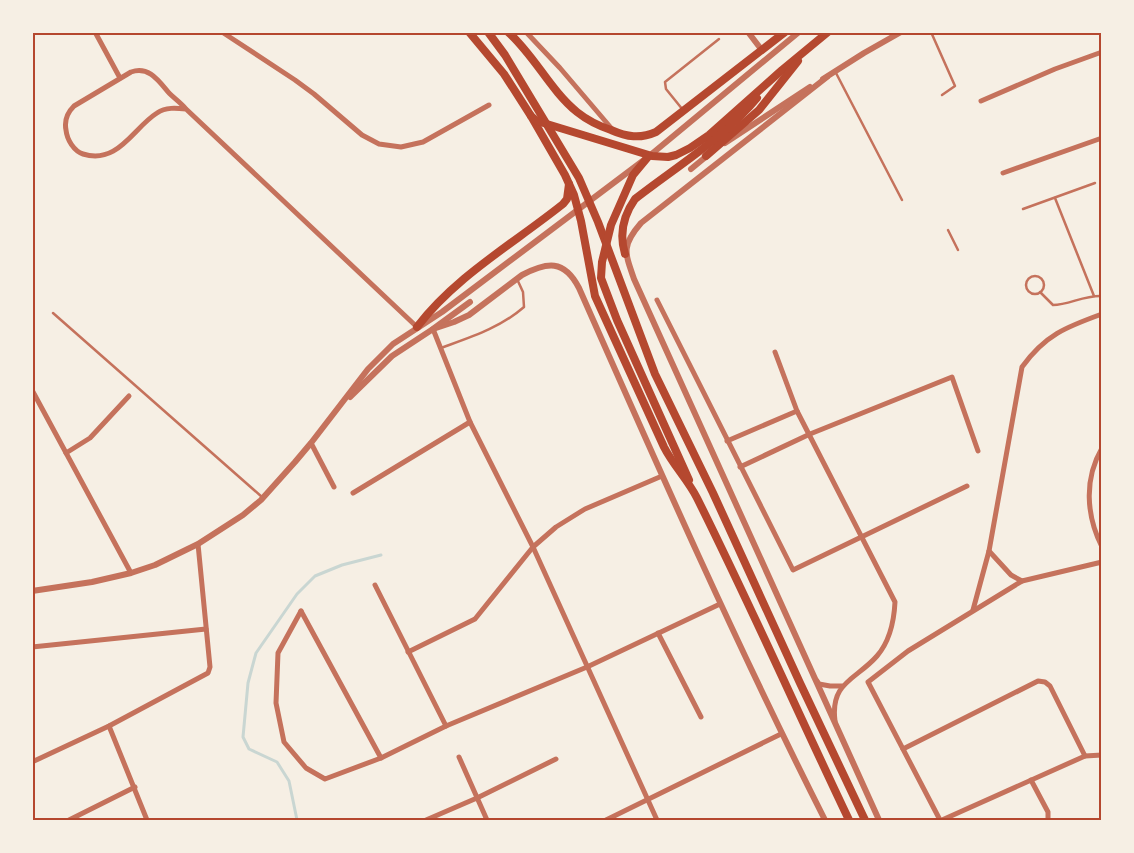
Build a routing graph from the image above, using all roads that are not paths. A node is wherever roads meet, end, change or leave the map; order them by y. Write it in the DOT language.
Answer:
graph roads {
  1 [pos="95,32"];
  2 [pos="222,32"];
  3 [pos="468,32"];
  4 [pos="488,32"];
  5 [pos="508,32"];
  6 [pos="526,32"];
  7 [pos="785,32"];
  8 [pos="799,32"];
  9 [pos="828,32"];
  10 [pos="901,32"];
  11 [pos="931,32"];
  12 [pos="750,33"];
  13 [pos="719,39"];
  14 [pos="810,47"];
  15 [pos="762,49"];
  16 [pos="1102,52"];
  17 [pos="835,72"];
  18 [pos="827,77"];
  19 [pos="120,78"];
  20 [pos="767,84"];
  21 [pos="942,95"];
  22 [pos="981,101"];
  23 [pos="489,105"];
  24 [pos="186,109"];
  25 [pos="683,110"];
  26 [pos="531,116"];
  27 [pos="614,132"];
  28 [pos="1102,138"];
  29 [pos="706,156"];
  30 [pos="648,157"];
  31 [pos="691,169"];
  32 [pos="1003,173"];
  33 [pos="568,182"];
  34 [pos="1095,184"];
  35 [pos="1055,198"];
  36 [pos="902,200"];
  37 [pos="1023,209"];
  38 [pos="948,230"];
  39 [pos="958,250"];
  40 [pos="625,254"];
  41 [pos="517,279"];
  42 [pos="1040,292"];
  43 [pos="1094,296"];
  44 [pos="1102,296"];
  45 [pos="657,300"];
  46 [pos="470,302"];
  47 [pos="53,313"];
  48 [pos="1102,314"];
  49 [pos="417,327"];
  50 [pos="433,329"];
  51 [pos="441,348"];
  52 [pos="775,352"];
  53 [pos="32,390"];
  54 [pos="129,396"];
  55 [pos="339,406"];
  56 [pos="797,410"];
  57 [pos="470,422"];
  58 [pos="810,434"];
  59 [pos="727,441"];
  60 [pos="311,443"];
  61 [pos="1102,448"];
  62 [pos="978,450"];
  63 [pos="66,452"];
  64 [pos="740,467"];
  65 [pos="662,476"];
  66 [pos="967,486"];
  67 [pos="334,488"];
  68 [pos="353,493"];
  69 [pos="695,495"];
  70 [pos="262,498"];
  71 [pos="861,538"];
  72 [pos="198,544"];
  73 [pos="533,547"];
  74 [pos="1102,547"];
  75 [pos="990,551"];
  76 [pos="1102,562"];
  77 [pos="131,573"];
  78 [pos="1022,581"];
  79 [pos="375,585"];
  80 [pos="32,591"];
  81 [pos="720,604"];
  82 [pos="973,610"];
  83 [pos="206,629"];
  84 [pos="658,633"];
  85 [pos="32,646"];
  86 [pos="408,652"];
  87 [pos="587,667"];
  88 [pos="809,667"];
  89 [pos="842,686"];
  90 [pos="702,717"];
  91 [pos="836,724"];
  92 [pos="108,726"];
  93 [pos="446,726"];
  94 [pos="782,734"];
  95 [pos="903,749"];
  96 [pos="1102,755"];
  97 [pos="1085,756"];
  98 [pos="459,757"];
  99 [pos="381,758"];
  100 [pos="556,759"];
  101 [pos="32,762"];
  102 [pos="1032,780"];
  103 [pos="135,787"];
  104 [pos="477,798"];
  105 [pos="648,801"];
  106 [pos="70,820"];
  107 [pos="148,820"];
  108 [pos="426,820"];
  109 [pos="488,820"];
  110 [pos="606,820"];
  111 [pos="657,820"];
  112 [pos="825,820"];
  113 [pos="849,820"];
  114 [pos="865,820"];
  115 [pos="879,820"];
  116 [pos="941,820"];
  117 [pos="1048,820"];
  1 -- 19 [label="street"];
  2 -- 23 [label="street"];
  3 -- 26 [label="main road"];
  4 -- 114 [label="main road"];
  5 -- 27 [label="main road"];
  6 -- 27 [label="street"];
  7 -- 15 [label="main road"];
  8 -- 30 [label="street"];
  9 -- 14 [label="main road"];
  10 -- 17 [label="street"];
  11 -- 21 [label="lane"];
  12 -- 15 [label="street"];
  13 -- 25 [label="lane"];
  14 -- 20 [label="main road"];
  14 -- 29 [label="main road"];
  15 -- 25 [label="main road"];
  16 -- 22 [label="street"];
  17 -- 18 [label="street"];
  17 -- 36 [label="lane"];
  18 -- 29 [label="street"];
  18 -- 40 [label="street"];
  19 -- 24 [label="street"];
  19 -- 24 [label="street"];
  20 -- 26 [label="main road"];
  20 -- 40 [label="main road"];
  24 -- 49 [label="street"];
  25 -- 27 [label="main road"];
  26 -- 33 [label="main road"];
  28 -- 32 [label="street"];
  29 -- 31 [label="street"];
  30 -- 49 [label="street"];
  30 -- 69 [label="main road"];
  33 -- 49 [label="main road"];
  33 -- 69 [label="main road"];
  34 -- 35 [label="lane"];
  35 -- 37 [label="lane"];
  35 -- 43 [label="lane"];
  38 -- 39 [label="lane"];
  40 -- 88 [label="street"];
  41 -- 50 [label="street"];
  41 -- 51 [label="lane"];
  41 -- 65 [label="street"];
  42 -- 42 [label="lane"];
  42 -- 43 [label="lane"];
  43 -- 44 [label="lane"];
  45 -- 59 [label="street"];
  46 -- 50 [label="street"];
  47 -- 70 [label="lane"];
  48 -- 75 [label="street"];
  49 -- 55 [label="street"];
  50 -- 51 [label="street"];
  50 -- 55 [label="street"];
  51 -- 57 [label="street"];
  52 -- 56 [label="street"];
  53 -- 63 [label="street"];
  54 -- 63 [label="street"];
  55 -- 60 [label="street"];
  56 -- 58 [label="street"];
  56 -- 59 [label="street"];
  57 -- 68 [label="street"];
  57 -- 73 [label="street"];
  58 -- 62 [label="street"];
  58 -- 64 [label="street"];
  58 -- 71 [label="street"];
  59 -- 64 [label="street"];
  60 -- 67 [label="street"];
  60 -- 70 [label="street"];
  61 -- 74 [label="street"];
  63 -- 77 [label="street"];
  64 -- 71 [label="street"];
  65 -- 73 [label="street"];
  65 -- 81 [label="street"];
  66 -- 71 [label="street"];
  69 -- 113 [label="main road"];
  70 -- 72 [label="street"];
  71 -- 89 [label="street"];
  72 -- 77 [label="street"];
  72 -- 83 [label="street"];
  73 -- 86 [label="street"];
  73 -- 87 [label="street"];
  75 -- 78 [label="street"];
  75 -- 82 [label="street"];
  76 -- 78 [label="street"];
  77 -- 80 [label="street"];
  78 -- 82 [label="street"];
  79 -- 86 [label="street"];
  81 -- 84 [label="street"];
  81 -- 94 [label="street"];
  82 -- 95 [label="street"];
  83 -- 85 [label="street"];
  83 -- 92 [label="street"];
  84 -- 87 [label="street"];
  84 -- 90 [label="street"];
  86 -- 93 [label="street"];
  87 -- 93 [label="street"];
  87 -- 105 [label="street"];
  88 -- 89 [label="street"];
  88 -- 91 [label="street"];
  89 -- 91 [label="street"];
  91 -- 115 [label="street"];
  92 -- 101 [label="street"];
  92 -- 103 [label="street"];
  93 -- 99 [label="street"];
  94 -- 105 [label="street"];
  94 -- 112 [label="street"];
  95 -- 97 [label="street"];
  95 -- 116 [label="street"];
  96 -- 97 [label="street"];
  97 -- 102 [label="street"];
  98 -- 104 [label="street"];
  99 -- 99 [label="street"];
  100 -- 104 [label="street"];
  102 -- 116 [label="street"];
  102 -- 117 [label="street"];
  103 -- 106 [label="street"];
  103 -- 107 [label="street"];
  104 -- 108 [label="street"];
  104 -- 109 [label="street"];
  105 -- 110 [label="street"];
  105 -- 111 [label="street"];
}
